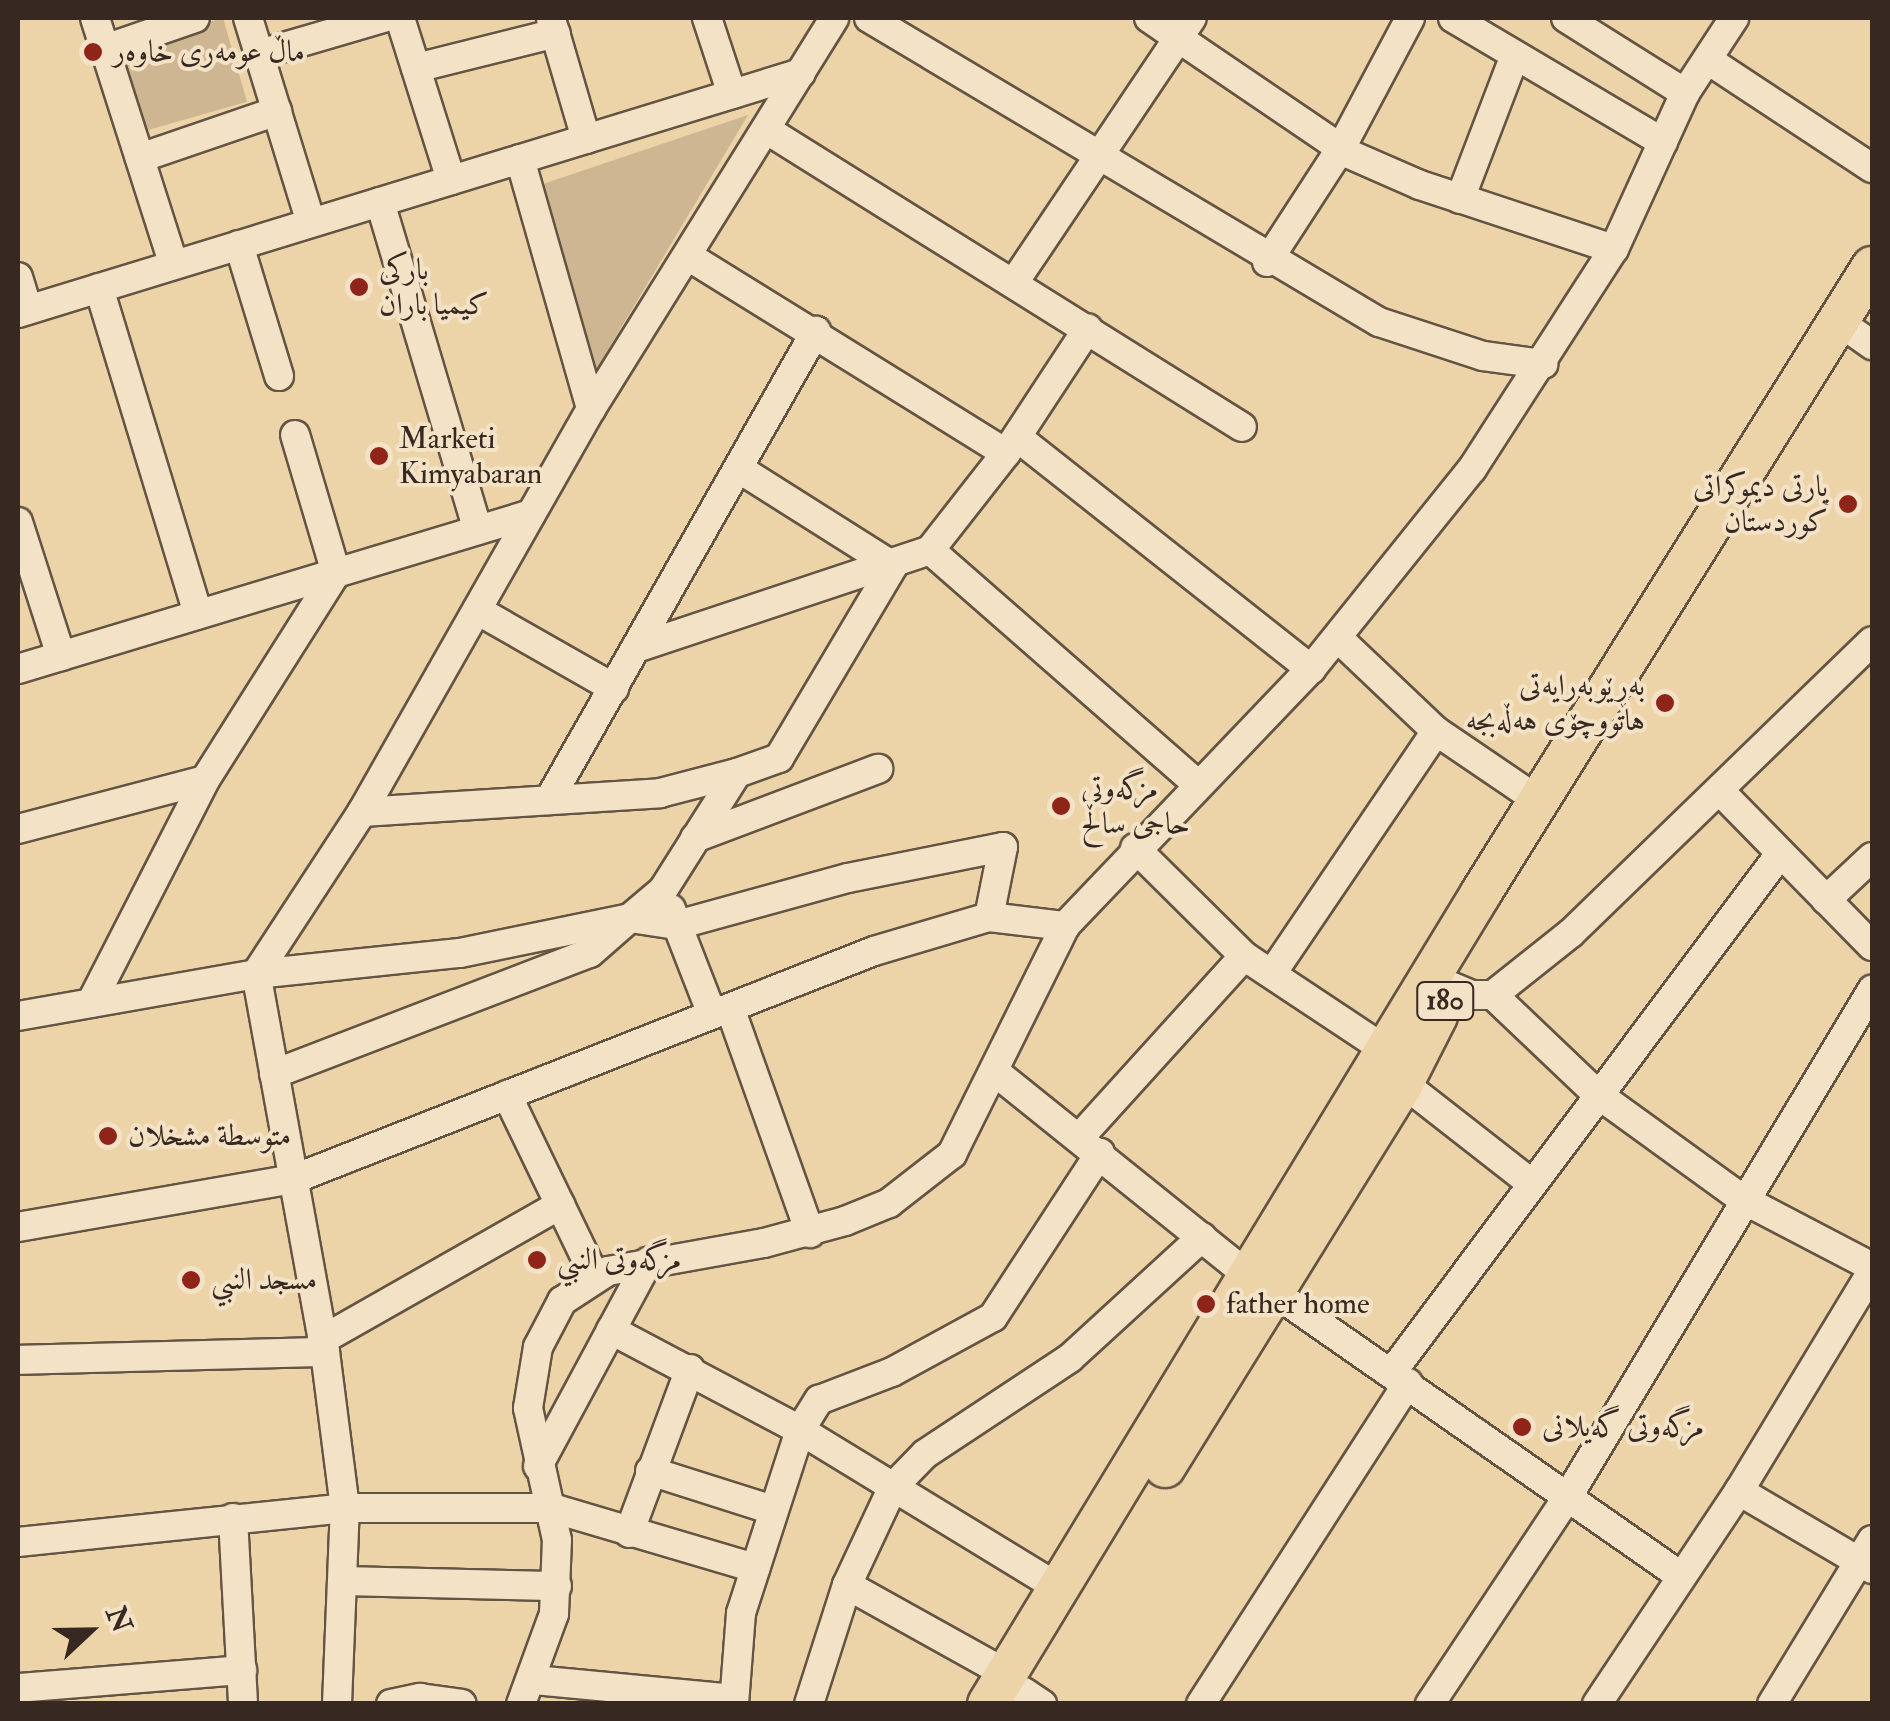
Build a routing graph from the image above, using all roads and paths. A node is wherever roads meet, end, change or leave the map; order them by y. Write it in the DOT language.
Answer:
graph roads {
  1 [pos="95,18"];
  2 [pos="195,18"];
  3 [pos="248,18"];
  4 [pos="383,18"];
  5 [pos="400,18"];
  6 [pos="707,18"];
  7 [pos="834,18"];
  8 [pos="869,18"];
  9 [pos="1148,18"];
  10 [pos="1410,18"];
  11 [pos="1452,18"];
  12 [pos="1566,18"];
  13 [pos="1734,18"];
  14 [pos="553,25"];
  15 [pos="1186,27"];
  16 [pos="105,49"];
  17 [pos="260,54"];
  18 [pos="1516,55"];
  19 [pos="1708,60"];
  20 [pos="416,68"];
  21 [pos="801,73"];
  22 [pos="732,94"];
  23 [pos="1685,94"];
  24 [pos="277,110"];
  25 [pos="767,130"];
  26 [pos="586,138"];
  27 [pos="1663,142"];
  28 [pos="1342,148"];
  29 [pos="140,158"];
  30 [pos="1098,158"];
  31 [pos="520,159"];
  32 [pos="1872,168"];
  33 [pos="451,180"];
  34 [pos="1460,198"];
  35 [pos="380,202"];
  36 [pos="312,223"];
  37 [pos="239,245"];
  38 [pos="1614,248"];
  39 [pos="688,256"];
  40 [pos="1267,262"];
  41 [pos="174,265"];
  42 [pos="1872,268"];
  43 [pos="18,276"];
  44 [pos="1015,282"];
  45 [pos="100,288"];
  46 [pos="22,312"];
  47 [pos="1859,324"];
  48 [pos="1088,328"];
  49 [pos="816,331"];
  50 [pos="1543,364"];
  51 [pos="279,376"];
  52 [pos="591,409"];
  53 [pos="1242,427"];
  54 [pos="294,436"];
  55 [pos="1012,445"];
  56 [pos="738,468"];
  57 [pos="532,514"];
  58 [pos="18,522"];
  59 [pos="478,530"];
  60 [pos="930,550"];
  61 [pos="893,566"];
  62 [pos="336,573"];
  63 [pos="478,610"];
  64 [pos="198,614"];
  65 [pos="1338,638"];
  66 [pos="1872,641"];
  67 [pos="636,648"];
  68 [pos="61,656"];
  69 [pos="18,669"];
  70 [pos="1312,669"];
  71 [pos="614,688"];
  72 [pos="1436,731"];
  73 [pos="878,769"];
  74 [pos="737,773"];
  75 [pos="205,780"];
  76 [pos="1196,783"];
  77 [pos="1720,791"];
  78 [pos="550,800"];
  79 [pos="1539,801"];
  80 [pos="362,812"];
  81 [pos="18,829"];
  82 [pos="695,838"];
  83 [pos="1135,848"];
  84 [pos="1780,854"];
  85 [pos="1872,857"];
  86 [pos="663,890"];
  87 [pos="1826,900"];
  88 [pos="988,917"];
  89 [pos="630,918"];
  90 [pos="677,925"];
  91 [pos="1066,926"];
  92 [pos="1872,946"];
  93 [pos="1244,956"];
  94 [pos="1273,972"];
  95 [pos="256,974"];
  96 [pos="1441,983"];
  97 [pos="1872,990"];
  98 [pos="1493,996"];
  99 [pos="91,1002"];
  100 [pos="721,1011"];
  101 [pos="18,1016"];
  102 [pos="1395,1067"];
  103 [pos="994,1071"];
  104 [pos="274,1074"];
  105 [pos="1596,1092"];
  106 [pos="507,1095"];
  107 [pos="1090,1145"];
  108 [pos="294,1179"];
  109 [pos="1531,1183"];
  110 [pos="1744,1200"];
  111 [pos="560,1205"];
  112 [pos="18,1227"];
  113 [pos="810,1233"];
  114 [pos="1202,1237"];
  115 [pos="648,1262"];
  116 [pos="1872,1269"];
  117 [pos="595,1277"];
  118 [pos="1262,1284"];
  119 [pos="611,1330"];
  120 [pos="323,1346"];
  121 [pos="18,1360"];
  122 [pos="690,1369"];
  123 [pos="1400,1378"];
  124 [pos="800,1430"];
  125 [pos="538,1466"];
  126 [pos="650,1471"];
  127 [pos="893,1487"];
  128 [pos="1739,1491"];
  129 [pos="1567,1498"];
  130 [pos="345,1508"];
  131 [pos="552,1508"];
  132 [pos="770,1509"];
  133 [pos="233,1518"];
  134 [pos="630,1533"];
  135 [pos="18,1542"];
  136 [pos="1868,1557"];
  137 [pos="755,1568"];
  138 [pos="1679,1575"];
  139 [pos="347,1581"];
  140 [pos="557,1586"];
  141 [pos="846,1586"];
  142 [pos="1062,1590"];
  143 [pos="242,1670"];
  144 [pos="18,1688"];
  145 [pos="528,1692"];
  146 [pos="1016,1695"];
  147 [pos="734,1701"];
  148 [pos="243,1704"];
  149 [pos="337,1704"];
  150 [pos="391,1704"];
  151 [pos="462,1704"];
  152 [pos="809,1704"];
  153 [pos="1200,1704"];
  154 [pos="1430,1704"];
  155 [pos="1597,1704"];
  156 [pos="1772,1704"];
  1 -- 16 [label="street"];
  2 -- 16 [label="street"];
  3 -- 17 [label="street"];
  4 -- 17 [label="street"];
  5 -- 20 [label="street"];
  6 -- 22 [label="street"];
  7 -- 21 [label="street"];
  8 -- 30 [label="street"];
  9 -- 15 [label="street"];
  10 -- 28 [label="street"];
  11 -- 18 [label="street"];
  12 -- 23 [label="street"];
  13 -- 19 [label="street"];
  14 -- 20 [label="street"];
  14 -- 26 [label="street"];
  15 -- 28 [label="street"];
  15 -- 30 [label="street"];
  16 -- 29 [label="street"];
  17 -- 24 [label="street"];
  18 -- 27 [label="street"];
  18 -- 34 [label="street"];
  19 -- 23 [label="street"];
  19 -- 32 [label="street"];
  20 -- 33 [label="street"];
  21 -- 22 [label="street"];
  21 -- 25 [label="street"];
  22 -- 26 [label="street"];
  23 -- 27 [label="street"];
  24 -- 29 [label="street"];
  24 -- 36 [label="street"];
  25 -- 39 [label="street"];
  25 -- 44 [label="street"];
  26 -- 31 [label="street"];
  27 -- 38 [label="street"];
  28 -- 34 [label="street"];
  28 -- 40 [label="street"];
  29 -- 41 [label="street"];
  30 -- 40 [label="street"];
  30 -- 44 [label="street"];
  31 -- 33 [label="street"];
  31 -- 52 [label="street"];
  33 -- 35 [label="street"];
  34 -- 38 [label="street"];
  35 -- 36 [label="street"];
  35 -- 59 [label="street"];
  36 -- 37 [label="street"];
  37 -- 41 [label="street"];
  37 -- 51 [label="street"];
  38 -- 50 [label="street"];
  39 -- 49 [label="street"];
  39 -- 52 [label="street"];
  40 -- 50 [label="street"];
  41 -- 45 [label="street"];
  42 -- 47 [label="highway, 180"];
  43 -- 46 [label="street"];
  44 -- 48 [label="street"];
  45 -- 46 [label="street"];
  45 -- 64 [label="street"];
  47 -- 79 [label="highway, 180"];
  47 -- 96 [label="highway, 180"];
  48 -- 53 [label="street"];
  48 -- 55 [label="street"];
  49 -- 55 [label="street"];
  49 -- 56 [label="street"];
  50 -- 65 [label="street"];
  52 -- 57 [label="street"];
  54 -- 62 [label="street"];
  55 -- 60 [label="street"];
  55 -- 70 [label="street"];
  56 -- 61 [label="street"];
  56 -- 67 [label="street"];
  57 -- 59 [label="street"];
  57 -- 63 [label="street"];
  58 -- 68 [label="street"];
  59 -- 62 [label="street"];
  60 -- 61 [label="street"];
  60 -- 76 [label="street"];
  61 -- 67 [label="street"];
  61 -- 74 [label="street"];
  62 -- 64 [label="street"];
  62 -- 75 [label="street"];
  63 -- 71 [label="street"];
  63 -- 80 [label="street"];
  64 -- 68 [label="street"];
  65 -- 70 [label="street"];
  65 -- 72 [label="street"];
  66 -- 77 [label="street"];
  67 -- 71 [label="street"];
  68 -- 69 [label="street"];
  70 -- 76 [label="street"];
  71 -- 78 [label="street"];
  72 -- 79 [label="street"];
  72 -- 94 [label="street"];
  73 -- 82 [label="street"];
  74 -- 78 [label="street"];
  74 -- 82 [label="street"];
  75 -- 81 [label="street"];
  75 -- 99 [label="street"];
  76 -- 83 [label="street"];
  77 -- 84 [label="street"];
  77 -- 98 [label="street"];
  78 -- 80 [label="street"];
  79 -- 96 [label="highway, 180"];
  80 -- 95 [label="street"];
  82 -- 86 [label="street"];
  83 -- 91 [label="street"];
  83 -- 93 [label="street"];
  84 -- 87 [label="street"];
  84 -- 105 [label="street"];
  85 -- 87 [label="street"];
  86 -- 89 [label="street"];
  86 -- 90 [label="street"];
  87 -- 92 [label="street"];
  88 -- 90 [label="street"];
  88 -- 91 [label="street"];
  88 -- 100 [label="street"];
  89 -- 90 [label="street"];
  89 -- 95 [label="street"];
  89 -- 104 [label="street"];
  90 -- 100 [label="street"];
  91 -- 103 [label="street"];
  93 -- 94 [label="street"];
  93 -- 107 [label="street"];
  94 -- 102 [label="street"];
  95 -- 99 [label="street"];
  95 -- 104 [label="street"];
  96 -- 98 [label="street"];
  96 -- 102 [label="highway, 180"];
  97 -- 110 [label="street"];
  98 -- 105 [label="street"];
  99 -- 101 [label="street"];
  100 -- 106 [label="street"];
  100 -- 113 [label="street"];
  102 -- 109 [label="street"];
  102 -- 118 [label="highway, 180"];
  103 -- 107 [label="street"];
  103 -- 113 [label="street"];
  104 -- 108 [label="street"];
  105 -- 109 [label="street"];
  105 -- 110 [label="street"];
  106 -- 108 [label="street"];
  106 -- 111 [label="street"];
  107 -- 114 [label="street"];
  107 -- 124 [label="street"];
  108 -- 112 [label="street"];
  108 -- 120 [label="street"];
  109 -- 123 [label="street"];
  110 -- 116 [label="street"];
  110 -- 129 [label="street"];
  111 -- 117 [label="street"];
  111 -- 120 [label="street"];
  113 -- 115 [label="street"];
  114 -- 118 [label="street"];
  114 -- 127 [label="street"];
  115 -- 117 [label="street"];
  115 -- 119 [label="street"];
  116 -- 128 [label="street"];
  117 -- 125 [label="street"];
  118 -- 123 [label="street"];
  118 -- 142 [label="highway, 180"];
  118 -- 146 [label="highway, 180"];
  119 -- 122 [label="street"];
  119 -- 125 [label="street"];
  120 -- 121 [label="street"];
  120 -- 130 [label="street"];
  122 -- 124 [label="street"];
  122 -- 126 [label="street"];
  123 -- 129 [label="street"];
  123 -- 153 [label="street"];
  124 -- 127 [label="street"];
  124 -- 132 [label="street"];
  125 -- 131 [label="street"];
  126 -- 132 [label="street"];
  126 -- 134 [label="street"];
  127 -- 141 [label="street"];
  127 -- 142 [label="street"];
  128 -- 136 [label="street"];
  128 -- 138 [label="street"];
  129 -- 138 [label="street"];
  129 -- 154 [label="street"];
  130 -- 131 [label="street"];
  130 -- 133 [label="street"];
  130 -- 139 [label="street"];
  131 -- 134 [label="street"];
  131 -- 140 [label="street"];
  132 -- 137 [label="street"];
  133 -- 135 [label="street"];
  133 -- 143 [label="street"];
  134 -- 137 [label="street"];
  136 -- 156 [label="street"];
  137 -- 147 [label="street"];
  138 -- 155 [label="street"];
  139 -- 140 [label="street"];
  139 -- 149 [label="street"];
  140 -- 145 [label="street"];
  141 -- 146 [label="street"];
  141 -- 152 [label="street"];
  142 -- 146 [label="highway, 180"];
  143 -- 144 [label="street"];
  143 -- 148 [label="street"];
  145 -- 147 [label="street"];
  150 -- 151 [label="street"];
}
